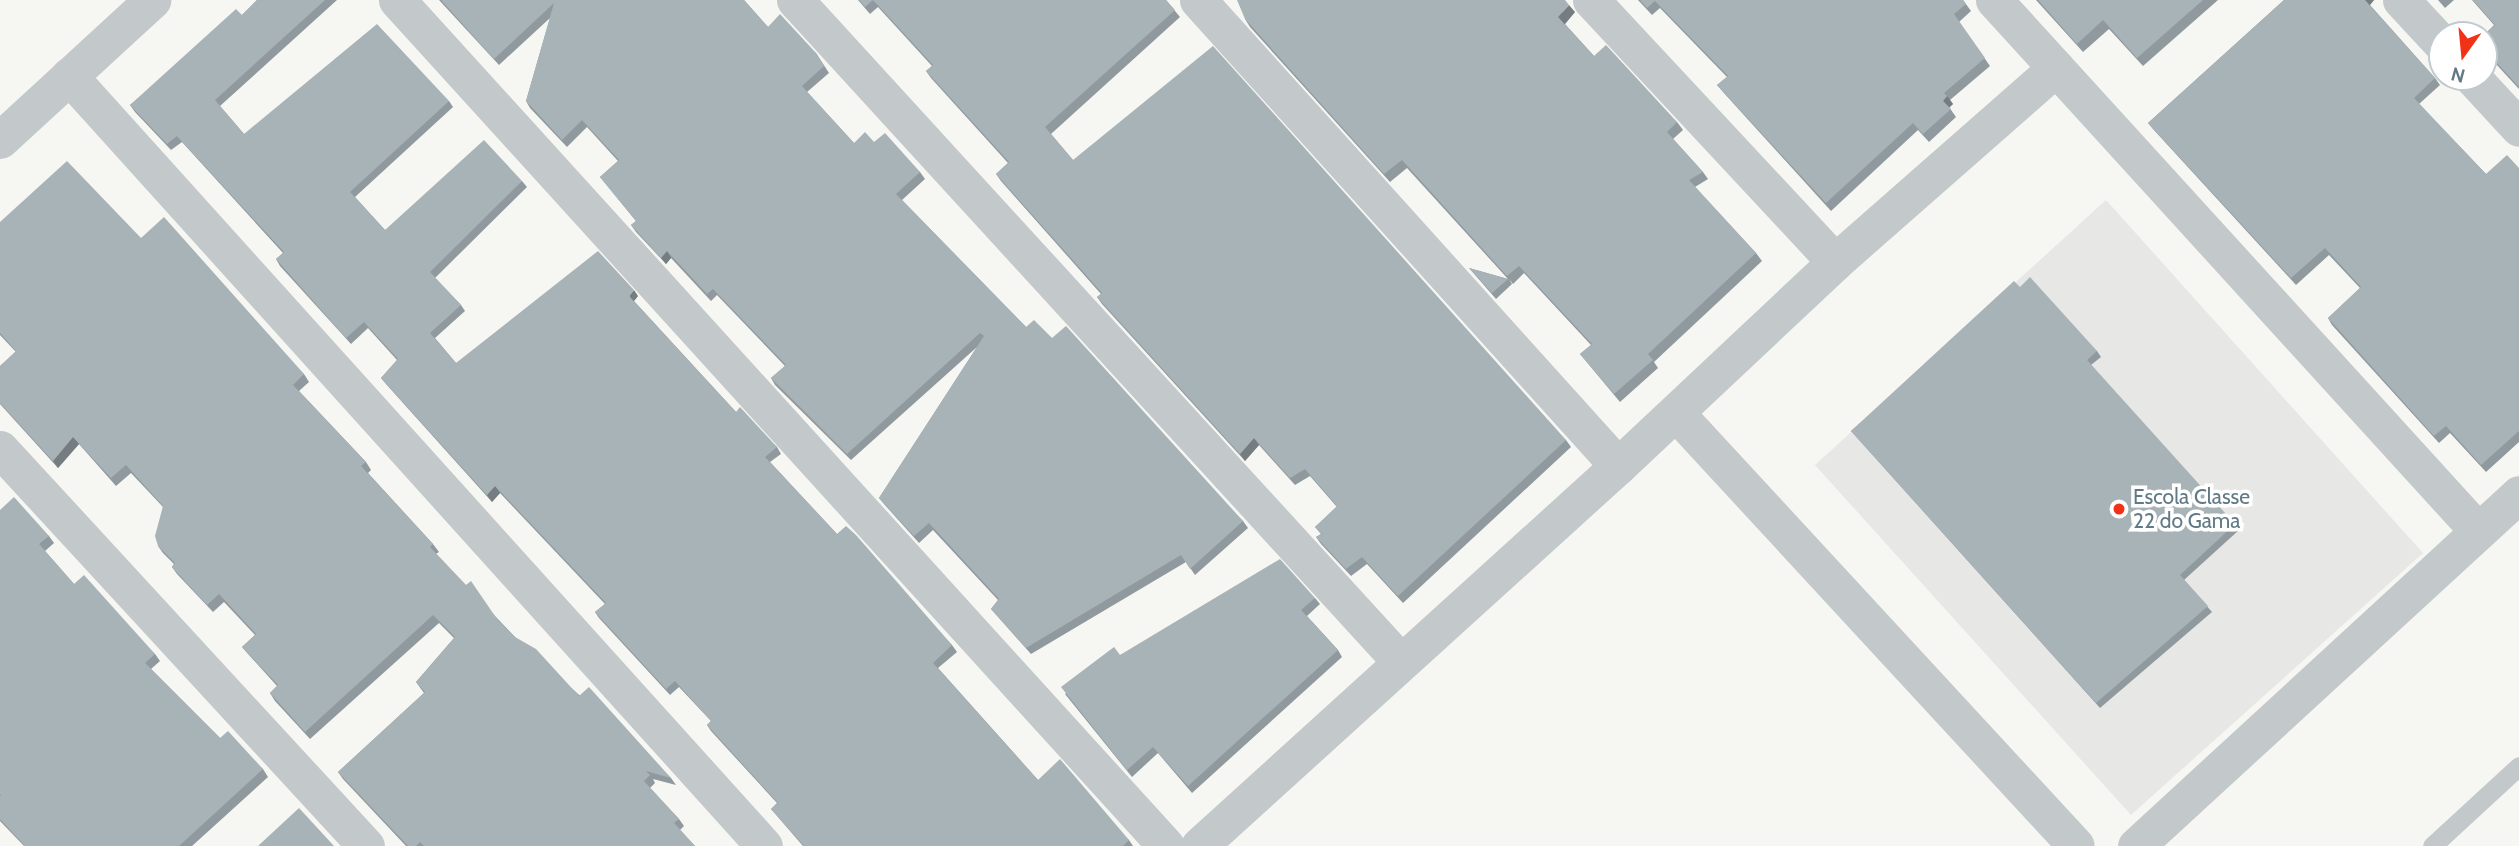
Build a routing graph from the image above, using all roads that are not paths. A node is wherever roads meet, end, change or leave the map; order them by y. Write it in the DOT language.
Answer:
graph roads {
  1 [pos="397,0"];
  2 [pos="795,0"];
  3 [pos="1198,0"];
  4 [pos="1591,0"];
  5 [pos="1994,0"];
  6 [pos="2401,0"];
  7 [pos="146,2"];
  8 [pos="2428,29"];
  9 [pos="2056,68"];
  10 [pos="69,76"];
  11 [pos="2485,91"];
  12 [pos="2519,128"];
  13 [pos="0,140"];
  14 [pos="1835,262"];
  15 [pos="1676,413"];
  16 [pos="0,449"];
  17 [pos="1618,466"];
  18 [pos="2519,494"];
  19 [pos="2478,531"];
  20 [pos="1401,662"];
  21 [pos="2519,766"];
  22 [pos="366,846"];
  23 [pos="764,846"];
  24 [pos="1166,846"];
  25 [pos="1199,846"];
  26 [pos="2076,846"];
  27 [pos="2136,846"];
  28 [pos="2432,846"];
  1 -- 24 [label="street"];
  2 -- 20 [label="street"];
  3 -- 17 [label="street"];
  4 -- 14 [label="street"];
  5 -- 9 [label="street"];
  6 -- 8 [label="street"];
  7 -- 10 [label="street"];
  9 -- 14 [label="street"];
  9 -- 19 [label="street"];
  10 -- 13 [label="street"];
  10 -- 23 [label="street"];
  11 -- 12 [label="street"];
  14 -- 15 [label="street"];
  15 -- 17 [label="street"];
  15 -- 26 [label="street"];
  16 -- 22 [label="street"];
  17 -- 20 [label="street"];
  18 -- 19 [label="street"];
  19 -- 27 [label="street"];
  20 -- 25 [label="street"];
  21 -- 28 [label="lane"];
}
